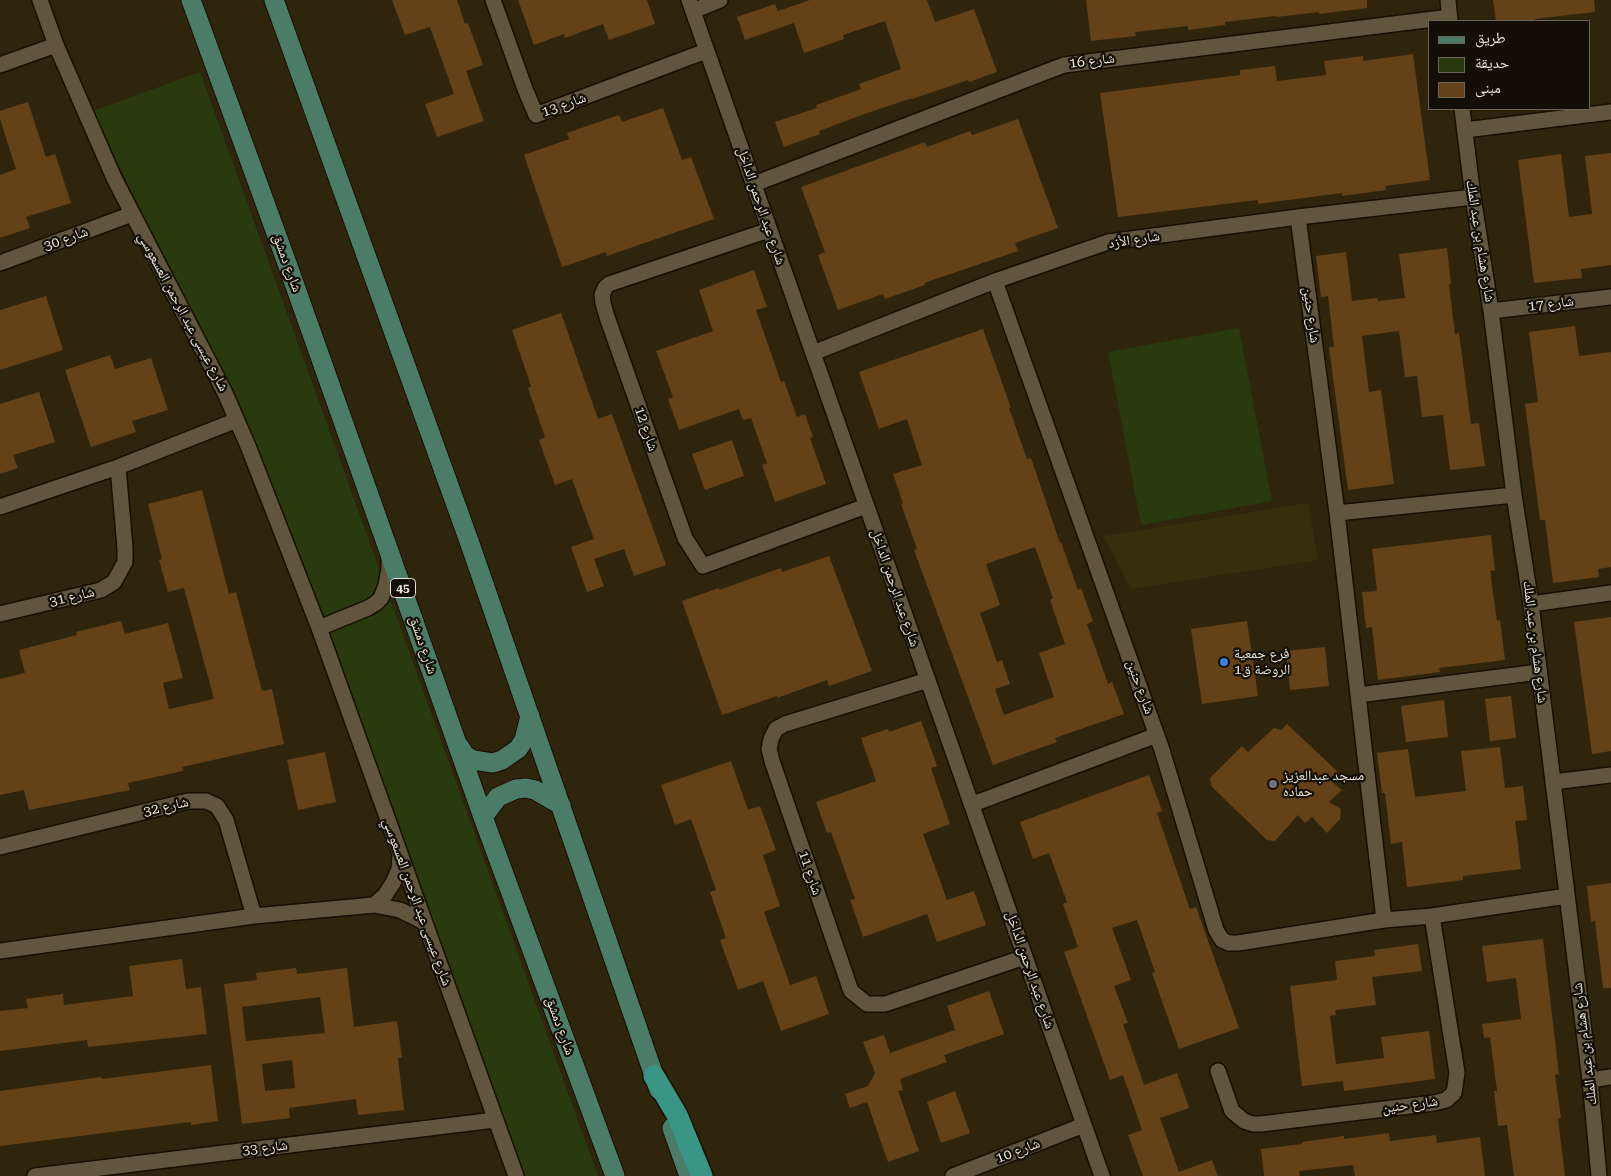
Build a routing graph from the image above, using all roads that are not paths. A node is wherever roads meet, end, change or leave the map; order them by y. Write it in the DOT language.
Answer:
graph roads {
  1 [pos="40,0"];
  2 [pos="190,0"];
  3 [pos="274,0"];
  4 [pos="493,0"];
  5 [pos="720,0"];
  6 [pos="1448,0"];
  7 [pos="691,5"];
  8 [pos="1450,19"];
  9 [pos="1428,22"];
  10 [pos="56,45"];
  11 [pos="706,51"];
  12 [pos="0,65"];
  13 [pos="1462,110"];
  14 [pos="1611,112"];
  15 [pos="1465,130"];
  16 [pos="754,184"];
  17 [pos="1472,197"];
  18 [pos="132,214"];
  19 [pos="1298,217"];
  20 [pos="769,230"];
  21 [pos="0,263"];
  22 [pos="995,281"];
  23 [pos="1611,297"];
  24 [pos="1491,311"];
  25 [pos="813,354"];
  26 [pos="237,420"];
  27 [pos="118,467"];
  28 [pos="1514,495"];
  29 [pos="866,506"];
  30 [pos="0,507"];
  31 [pos="1337,513"];
  32 [pos="387,541"];
  33 [pos="1611,593"];
  34 [pos="1531,604"];
  35 [pos="0,614"];
  36 [pos="319,628"];
  37 [pos="1539,672"];
  38 [pos="928,680"];
  39 [pos="1358,695"];
  40 [pos="530,716"];
  41 [pos="1157,735"];
  42 [pos="457,743"];
  43 [pos="1611,775"];
  44 [pos="1553,782"];
  45 [pos="973,804"];
  46 [pos="561,805"];
  47 [pos="483,817"];
  48 [pos="0,847"];
  49 [pos="400,854"];
  50 [pos="1567,896"];
  51 [pos="374,905"];
  52 [pos="254,916"];
  53 [pos="1432,916"];
  54 [pos="1384,920"];
  55 [pos="424,922"];
  56 [pos="0,951"];
  57 [pos="1025,957"];
  58 [pos="1218,1071"];
  59 [pos="654,1076"];
  60 [pos="1611,1077"];
  61 [pos="1590,1080"];
  62 [pos="496,1120"];
  63 [pos="1084,1125"];
  64 [pos="35,1176"];
  65 [pos="516,1176"];
  66 [pos="615,1176"];
  67 [pos="689,1176"];
  68 [pos="702,1176"];
  69 [pos="952,1176"];
  70 [pos="1102,1176"];
  71 [pos="1599,1176"];
  1 -- 10 [label="street, شارع عيسى عبد الرحمن العسعوسي"];
  2 -- 32 [label="main road, شارع دمشق / 45"];
  3 -- 40 [label="main road"];
  4 -- 11 [label="street, شارع 13"];
  5 -- 7 [label="street"];
  6 -- 8 [label="street"];
  7 -- 11 [label="street, شارع عبد الرحمن الداخل"];
  9 -- 16 [label="street, شارع 16"];
  10 -- 12 [label="street"];
  10 -- 18 [label="street, شارع عيسى عبد الرحمن العسعوسي"];
  11 -- 16 [label="street, شارع عبد الرحمن الداخل"];
  13 -- 15 [label="street, شارع هشام بن عبد الملك"];
  14 -- 15 [label="street"];
  15 -- 17 [label="street, شارع هشام بن عبد الملك"];
  16 -- 20 [label="street, شارع عبد الرحمن الداخل"];
  17 -- 19 [label="street, شارع الأزد"];
  17 -- 24 [label="street, شارع هشام بن عبد الملك"];
  18 -- 21 [label="street, شارع 30"];
  18 -- 26 [label="street, شارع عيسى عبد الرحمن العسعوسي"];
  19 -- 22 [label="street, شارع الأزد"];
  19 -- 31 [label="street, شارع حنين"];
  20 -- 25 [label="street, شارع عبد الرحمن الداخل"];
  20 -- 29 [label="street, شارع 12"];
  22 -- 25 [label="street, شارع الأزد"];
  22 -- 41 [label="street, شارع حنين"];
  23 -- 24 [label="street, شارع 17"];
  24 -- 28 [label="street, شارع هشام بن عبد الملك"];
  25 -- 29 [label="street, شارع عبد الرحمن الداخل"];
  26 -- 27 [label="street"];
  26 -- 36 [label="street, شارع عيسى عبد الرحمن العسعوسي"];
  27 -- 30 [label="street"];
  27 -- 35 [label="street, شارع 31"];
  28 -- 31 [label="street"];
  28 -- 34 [label="street, شارع هشام بن عبد الملك"];
  29 -- 38 [label="street, شارع عبد الرحمن الداخل"];
  31 -- 39 [label="street, شارع حنين"];
  32 -- 36 [label="street"];
  32 -- 42 [label="main road, شارع دمشق / 45"];
  33 -- 34 [label="street"];
  34 -- 37 [label="street, شارع هشام بن عبد الملك"];
  36 -- 49 [label="street, شارع عيسى عبد الرحمن العسعوسي"];
  37 -- 39 [label="street"];
  37 -- 44 [label="street, شارع هشام بن عبد الملك"];
  38 -- 45 [label="street, شارع عبد الرحمن الداخل"];
  38 -- 57 [label="street, شارع 11"];
  39 -- 54 [label="street, شارع حنين"];
  40 -- 42 [label="main road"];
  40 -- 46 [label="main road"];
  41 -- 45 [label="street"];
  41 -- 54 [label="street, شارع حنين"];
  42 -- 47 [label="main road, شارع دمشق / 45"];
  43 -- 44 [label="street"];
  44 -- 50 [label="street, شارع هشام بن عبد الملك"];
  45 -- 57 [label="street, شارع عبد الرحمن الداخل"];
  46 -- 47 [label="main road"];
  46 -- 59 [label="main road"];
  47 -- 66 [label="main road, شارع دمشق / 45"];
  48 -- 52 [label="street, شارع 32"];
  49 -- 51 [label="street"];
  49 -- 55 [label="street, شارع عيسى عبد الرحمن العسعوسي"];
  50 -- 53 [label="street, شارع حنين"];
  50 -- 61 [label="street, شارع هشام بن عبد الملك"];
  51 -- 52 [label="street"];
  51 -- 55 [label="street"];
  52 -- 56 [label="street"];
  53 -- 54 [label="street, شارع حنين"];
  53 -- 58 [label="street, شارع حنين"];
  55 -- 62 [label="street, شارع عيسى عبد الرحمن العسعوسي"];
  57 -- 63 [label="street, شارع عبد الرحمن الداخل"];
  59 -- 67 [label="main road"];
  59 -- 68 [label="highway"];
  60 -- 61 [label="street"];
  61 -- 71 [label="street, شارع هشام بن عبد الملك"];
  62 -- 64 [label="street, شارع 33"];
  62 -- 65 [label="street, شارع عيسى عبد الرحمن العسعوسي"];
  63 -- 69 [label="street, شارع 10"];
  63 -- 70 [label="street, شارع عبد الرحمن الداخل"];
}
